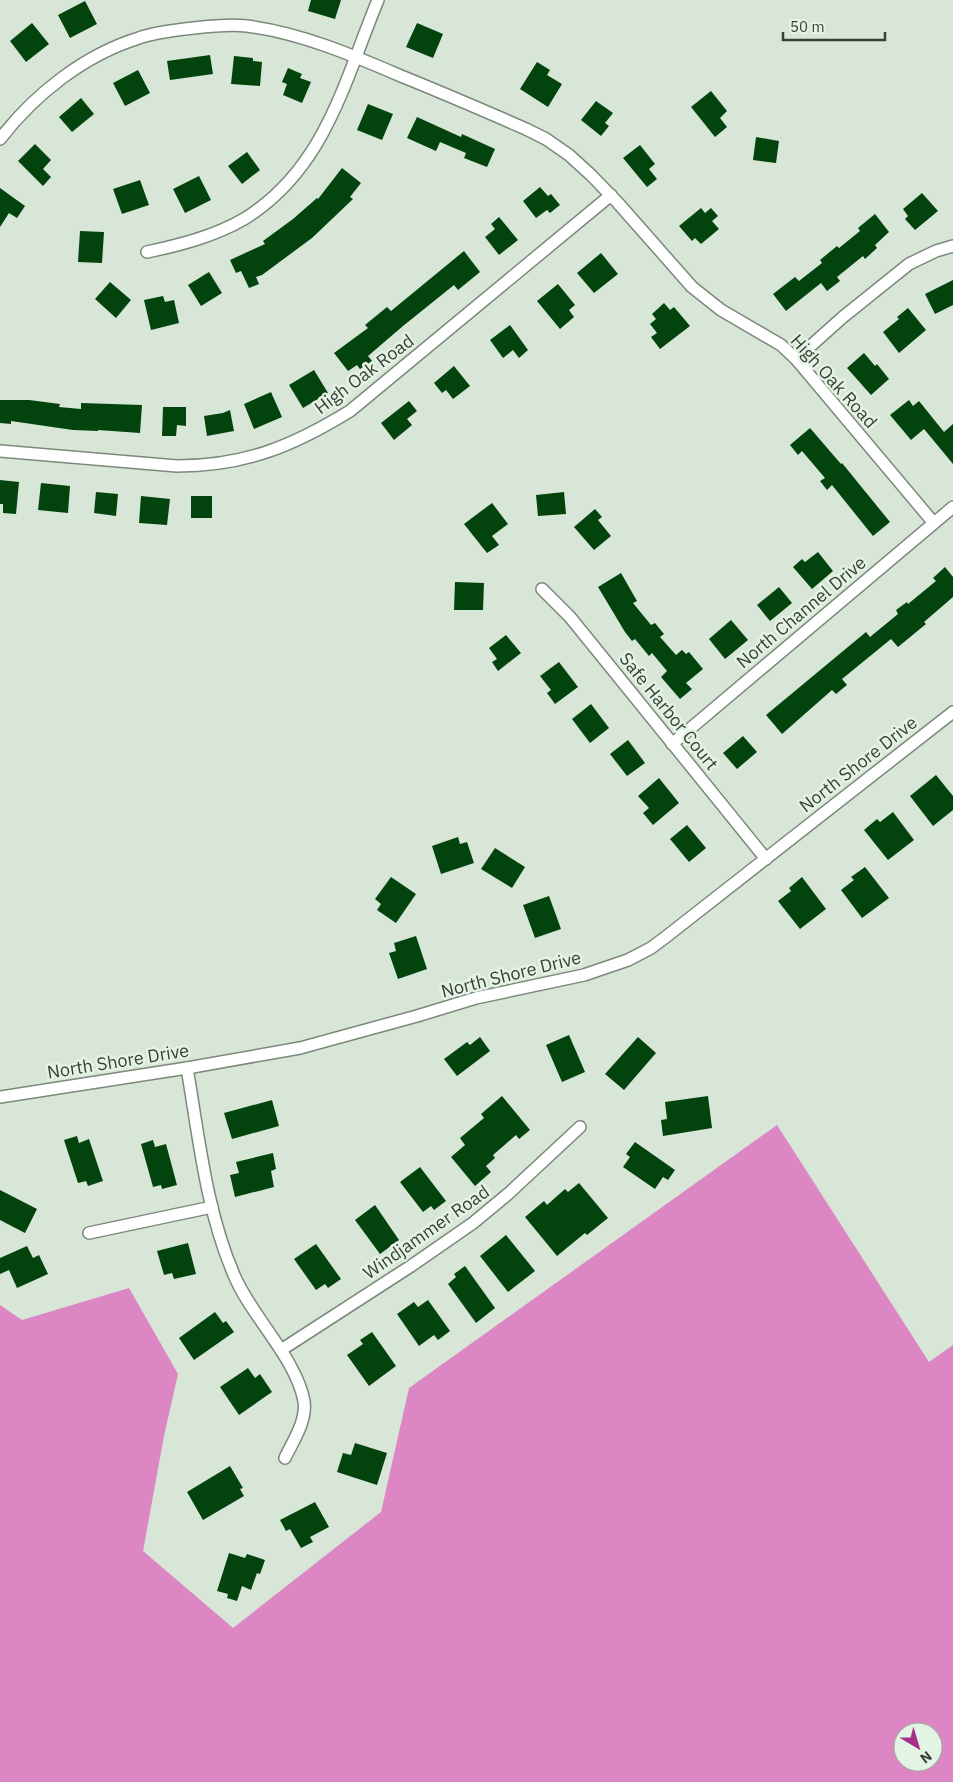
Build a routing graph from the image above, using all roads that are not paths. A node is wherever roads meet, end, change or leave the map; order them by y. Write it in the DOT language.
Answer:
graph roads {
  1 [pos="378,0"];
  2 [pos="356,57"];
  3 [pos="0,138"];
  4 [pos="611,195"];
  5 [pos="953,246"];
  6 [pos="147,252"];
  7 [pos="796,359"];
  8 [pos="0,451"];
  9 [pos="953,507"];
  10 [pos="933,522"];
  11 [pos="542,589"];
  12 [pos="953,712"];
  13 [pos="672,744"];
  14 [pos="766,859"];
  15 [pos="187,1068"];
  16 [pos="0,1097"];
  17 [pos="580,1127"];
  18 [pos="212,1207"];
  19 [pos="88,1234"];
  20 [pos="281,1350"];
  21 [pos="285,1458"];
  1 -- 2 [label="street"];
  2 -- 3 [label="street, High Oak Road"];
  2 -- 4 [label="street, High Oak Road"];
  2 -- 6 [label="street"];
  4 -- 7 [label="street, High Oak Road"];
  4 -- 8 [label="street, High Oak Road"];
  5 -- 7 [label="street"];
  7 -- 10 [label="street, High Oak Road"];
  9 -- 10 [label="street, North Channel Drive"];
  10 -- 13 [label="street, North Channel Drive"];
  11 -- 13 [label="street, Safe Harbor Court"];
  12 -- 14 [label="street, North Shore Drive"];
  13 -- 14 [label="street, Safe Harbor Court"];
  14 -- 15 [label="street, North Shore Drive"];
  15 -- 16 [label="street, North Shore Drive"];
  15 -- 18 [label="street"];
  17 -- 20 [label="street, Windjammer Road"];
  18 -- 19 [label="street"];
  18 -- 20 [label="street"];
  20 -- 21 [label="street"];
}
